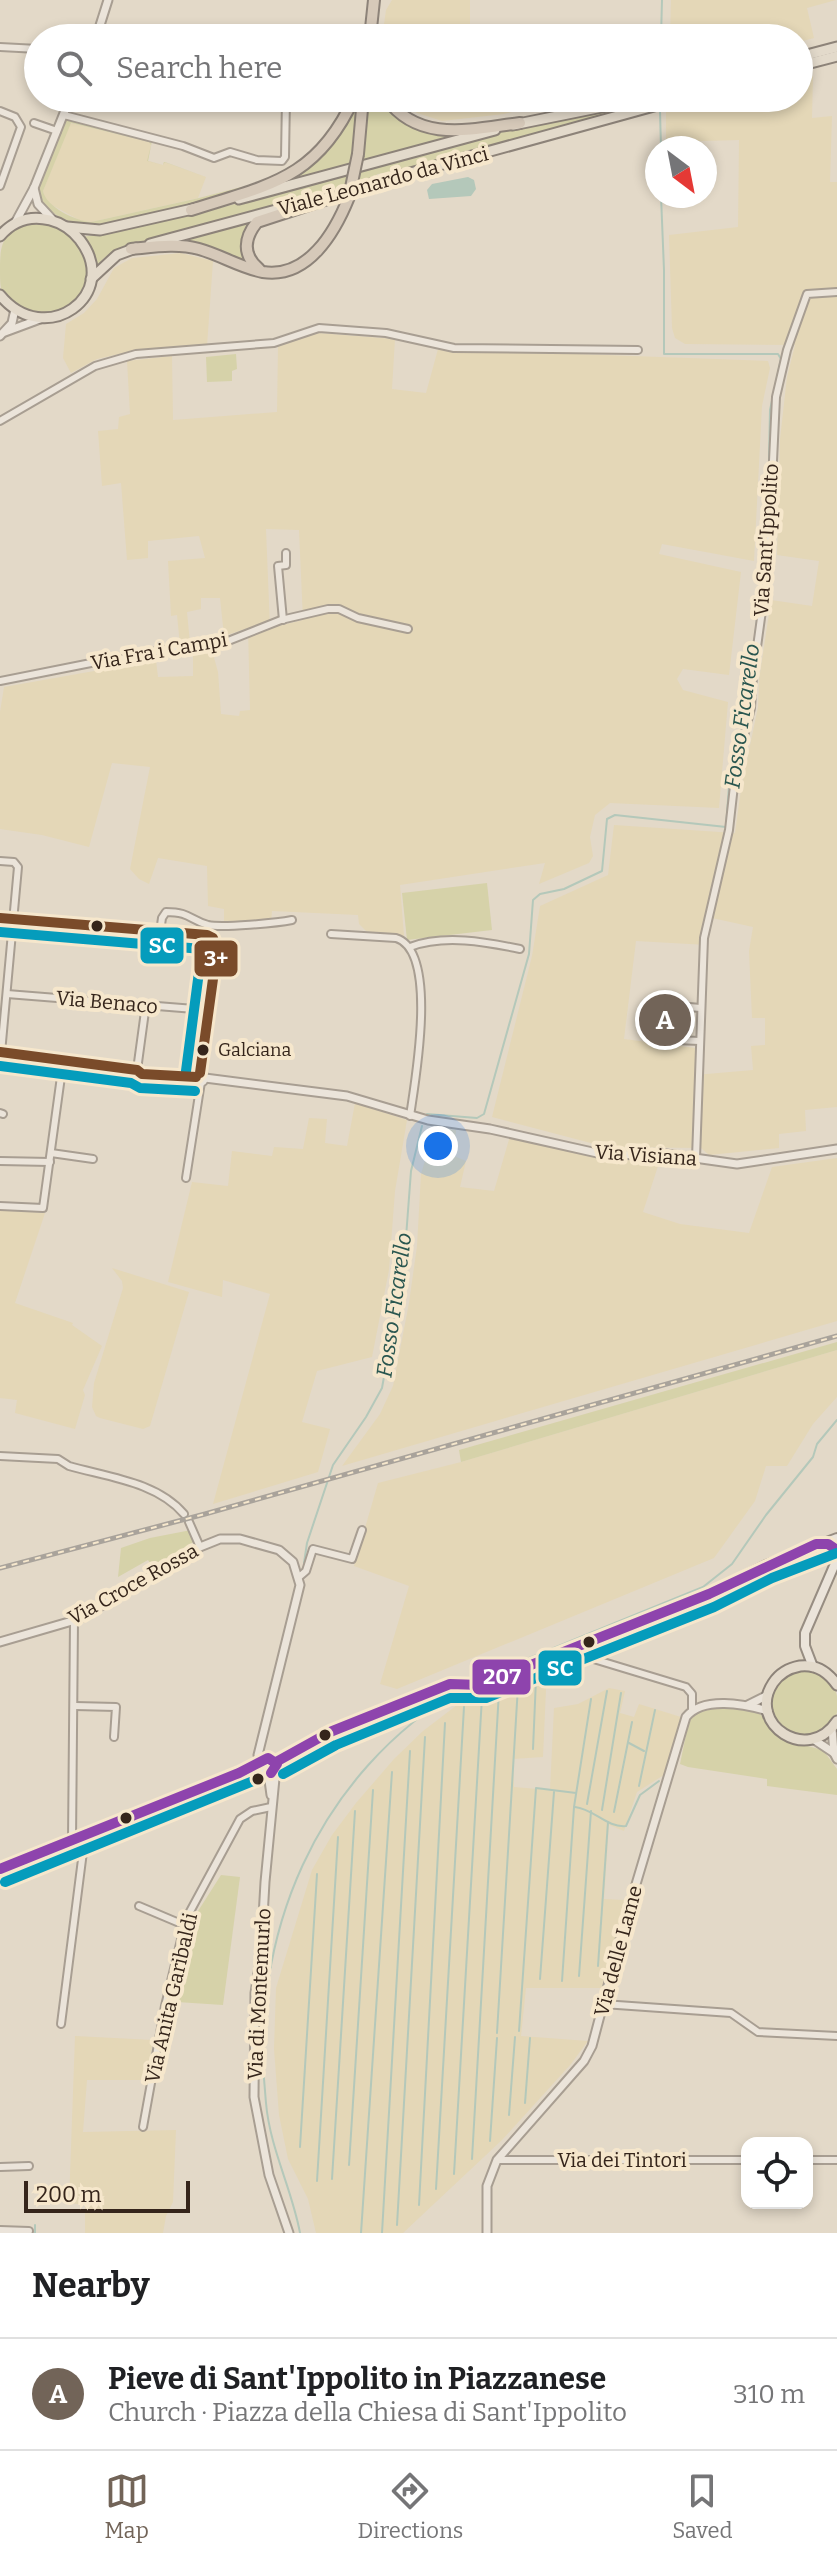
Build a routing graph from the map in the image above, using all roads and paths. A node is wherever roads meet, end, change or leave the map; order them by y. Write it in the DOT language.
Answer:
graph roads {
  1 [pos="108,0"];
  2 [pos="374,0"];
  3 [pos="99,24"];
  4 [pos="371,24"];
  5 [pos="0,47"];
  6 [pos="837,47"];
  7 [pos="24,48"];
  8 [pos="813,53"];
  9 [pos="837,56"];
  10 [pos="813,62"];
  11 [pos="0,111"];
  12 [pos="65,112"];
  13 [pos="286,112"];
  14 [pos="348,112"];
  15 [pos="362,112"];
  16 [pos="397,112"];
  17 [pos="576,112"];
  18 [pos="632,112"];
  19 [pos="64,115"];
  20 [pos="34,123"];
  21 [pos="520,123"];
  22 [pos="57,131"];
  23 [pos="379,182"];
  24 [pos="0,186"];
  25 [pos="34,188"];
  26 [pos="191,210"];
  27 [pos="55,221"];
  28 [pos="15,223"];
  29 [pos="67,227"];
  30 [pos="0,236"];
  31 [pos="131,249"];
  32 [pos="264,272"];
  33 [pos="91,279"];
  34 [pos="837,292"];
  35 [pos="0,295"];
  36 [pos="15,309"];
  37 [pos="40,319"];
  38 [pos="2,334"];
  39 [pos="638,350"];
  40 [pos="0,421"];
  41 [pos="286,553"];
  42 [pos="283,620"];
  43 [pos="408,629"];
  44 [pos="0,681"];
  45 [pos="0,861"];
  46 [pos="0,918"];
  47 [pos="14,919"];
  48 [pos="292,920"];
  49 [pos="160,932"];
  50 [pos="331,934"];
  51 [pos="410,947"];
  52 [pos="520,949"];
  53 [pos="7,994"];
  54 [pos="146,1004"];
  55 [pos="700,1008"];
  56 [pos="207,1010"];
  57 [pos="700,1041"];
  58 [pos="1,1052"];
  59 [pos="63,1062"];
  60 [pos="140,1072"];
  61 [pos="200,1078"];
  62 [pos="410,1116"];
  63 [pos="837,1149"];
  64 [pos="51,1153"];
  65 [pos="696,1158"];
  66 [pos="93,1159"];
  67 [pos="0,1161"];
  68 [pos="50,1162"];
  69 [pos="186,1178"];
  70 [pos="0,1206"];
  71 [pos="0,1456"];
  72 [pos="184,1514"];
  73 [pos="189,1522"];
  74 [pos="362,1530"];
  75 [pos="837,1545"];
  76 [pos="200,1547"];
  77 [pos="836,1564"];
  78 [pos="299,1577"];
  79 [pos="74,1621"];
  80 [pos="0,1642"];
  81 [pos="805,1646"];
  82 [pos="577,1654"];
  83 [pos="813,1667"];
  84 [pos="792,1668"];
  85 [pos="835,1679"];
  86 [pos="692,1694"];
  87 [pos="768,1695"];
  88 [pos="704,1705"];
  89 [pos="748,1705"];
  90 [pos="75,1706"];
  91 [pos="768,1711"];
  92 [pos="690,1712"];
  93 [pos="835,1724"];
  94 [pos="114,1737"];
  95 [pos="813,1739"];
  96 [pos="835,1756"];
  97 [pos="269,1766"];
  98 [pos="272,1802"];
  99 [pos="85,1836"];
  100 [pos="72,1841"];
  101 [pos="0,1869"];
  102 [pos="139,1906"];
  103 [pos="184,1925"];
  104 [pos="603,2004"];
  105 [pos="61,2024"];
  106 [pos="837,2036"];
  107 [pos="143,2127"];
  108 [pos="497,2160"];
  109 [pos="741,2160"];
  110 [pos="813,2160"];
  111 [pos="837,2160"];
  112 [pos="29,2166"];
  113 [pos="0,2167"];
  114 [pos="0,2230"];
  115 [pos="29,2231"];
  116 [pos="289,2233"];
  117 [pos="487,2233"];
  1 -- 3 [label="street"];
  2 -- 4 [label="highway"];
  5 -- 7 [label="street"];
  6 -- 8 [label="main road"];
  9 -- 10 [label="main road"];
  11 -- 24 [label="street"];
  12 -- 19 [label="street"];
  13 -- 19 [label="street"];
  14 -- 26 [label="highway"];
  15 -- 32 [label="highway, bridge"];
  16 -- 21 [label="highway"];
  17 -- 21 [label="main road, Viale Leonardo da Vinci"];
  18 -- 23 [label="main road, Viale Leonardo da Vinci"];
  19 -- 22 [label="street"];
  20 -- 22 [label="street"];
  21 -- 26 [label="main road, Viale Leonardo da Vinci"];
  22 -- 25 [label="street"];
  23 -- 31 [label="main road, Viale Leonardo da Vinci"];
  23 -- 32 [label="highway"];
  25 -- 27 [label="street"];
  25 -- 28 [label="street"];
  26 -- 29 [label="main road, Viale Leonardo da Vinci"];
  27 -- 28 [label="main road, Viale Leonardo da Vinci"];
  27 -- 29 [label="main road, Viale Leonardo da Vinci"];
  28 -- 30 [label="main road"];
  29 -- 33 [label="main road, Viale Leonardo da Vinci"];
  31 -- 32 [label="highway"];
  31 -- 33 [label="main road, Viale Leonardo da Vinci"];
  33 -- 37 [label="main road, Viale Leonardo da Vinci"];
  34 -- 55 [label="street, Via Sant'Ippolito"];
  35 -- 36 [label="main road"];
  36 -- 37 [label="main road"];
  36 -- 38 [label="street"];
  37 -- 38 [label="street"];
  39 -- 40 [label="street"];
  41 -- 42 [label="street"];
  42 -- 43 [label="street, Via Fra i Campi"];
  42 -- 44 [label="street, Via Fra i Campi"];
  45 -- 47 [label="street"];
  46 -- 47 [label="street"];
  47 -- 49 [label="street"];
  47 -- 53 [label="street"];
  48 -- 49 [label="street"];
  49 -- 56 [label="street"];
  50 -- 51 [label="street"];
  51 -- 52 [label="street"];
  51 -- 62 [label="street"];
  53 -- 54 [label="street, Via Benaco"];
  53 -- 58 [label="street"];
  54 -- 56 [label="street, Via Benaco"];
  54 -- 60 [label="street"];
  55 -- 57 [label="street"];
  55 -- 57 [label="street"];
  56 -- 61 [label="street"];
  57 -- 65 [label="street"];
  58 -- 59 [label="street, Via Visiana"];
  59 -- 60 [label="street, Via Visiana"];
  59 -- 64 [label="street"];
  60 -- 61 [label="street, Via Visiana"];
  61 -- 62 [label="street, Via Visiana"];
  61 -- 69 [label="street"];
  62 -- 65 [label="street, Via Visiana"];
  63 -- 65 [label="street, Via Visiana"];
  64 -- 66 [label="street"];
  64 -- 68 [label="street"];
  67 -- 68 [label="street"];
  68 -- 70 [label="street"];
  71 -- 72 [label="street"];
  73 -- 76 [label="street"];
  74 -- 78 [label="street"];
  75 -- 97 [label="main road"];
  76 -- 78 [label="street, Via Croce Rossa"];
  76 -- 79 [label="street, Via Croce Rossa"];
  77 -- 81 [label="main road"];
  78 -- 97 [label="street, Via di Montemurlo"];
  79 -- 80 [label="street, Via Croce Rossa"];
  79 -- 90 [label="street"];
  81 -- 83 [label="main road"];
  81 -- 84 [label="main road"];
  82 -- 86 [label="street"];
  83 -- 84 [label="main road"];
  83 -- 85 [label="main road"];
  84 -- 87 [label="main road"];
  86 -- 88 [label="street"];
  86 -- 92 [label="street, Via delle Lame"];
  87 -- 89 [label="street"];
  87 -- 91 [label="main road"];
  88 -- 89 [label="street"];
  88 -- 92 [label="street"];
  89 -- 91 [label="street"];
  90 -- 94 [label="street"];
  90 -- 100 [label="street"];
  91 -- 95 [label="main road"];
  92 -- 104 [label="street, Via delle Lame"];
  93 -- 95 [label="main road"];
  93 -- 96 [label="street"];
  95 -- 96 [label="street"];
  97 -- 98 [label="street, Via di Montemurlo"];
  97 -- 99 [label="main road"];
  98 -- 103 [label="street, Via Anita Garibaldi"];
  98 -- 116 [label="street, Via di Montemurlo"];
  99 -- 100 [label="main road"];
  99 -- 105 [label="street"];
  100 -- 101 [label="main road"];
  102 -- 103 [label="street"];
  103 -- 107 [label="street, Via Anita Garibaldi"];
  104 -- 106 [label="street"];
  104 -- 108 [label="street, Via delle Lame"];
  108 -- 109 [label="street, Via dei Tintori"];
  108 -- 117 [label="street"];
  110 -- 111 [label="street"];
  112 -- 113 [label="street"];
  114 -- 115 [label="street"];
}
